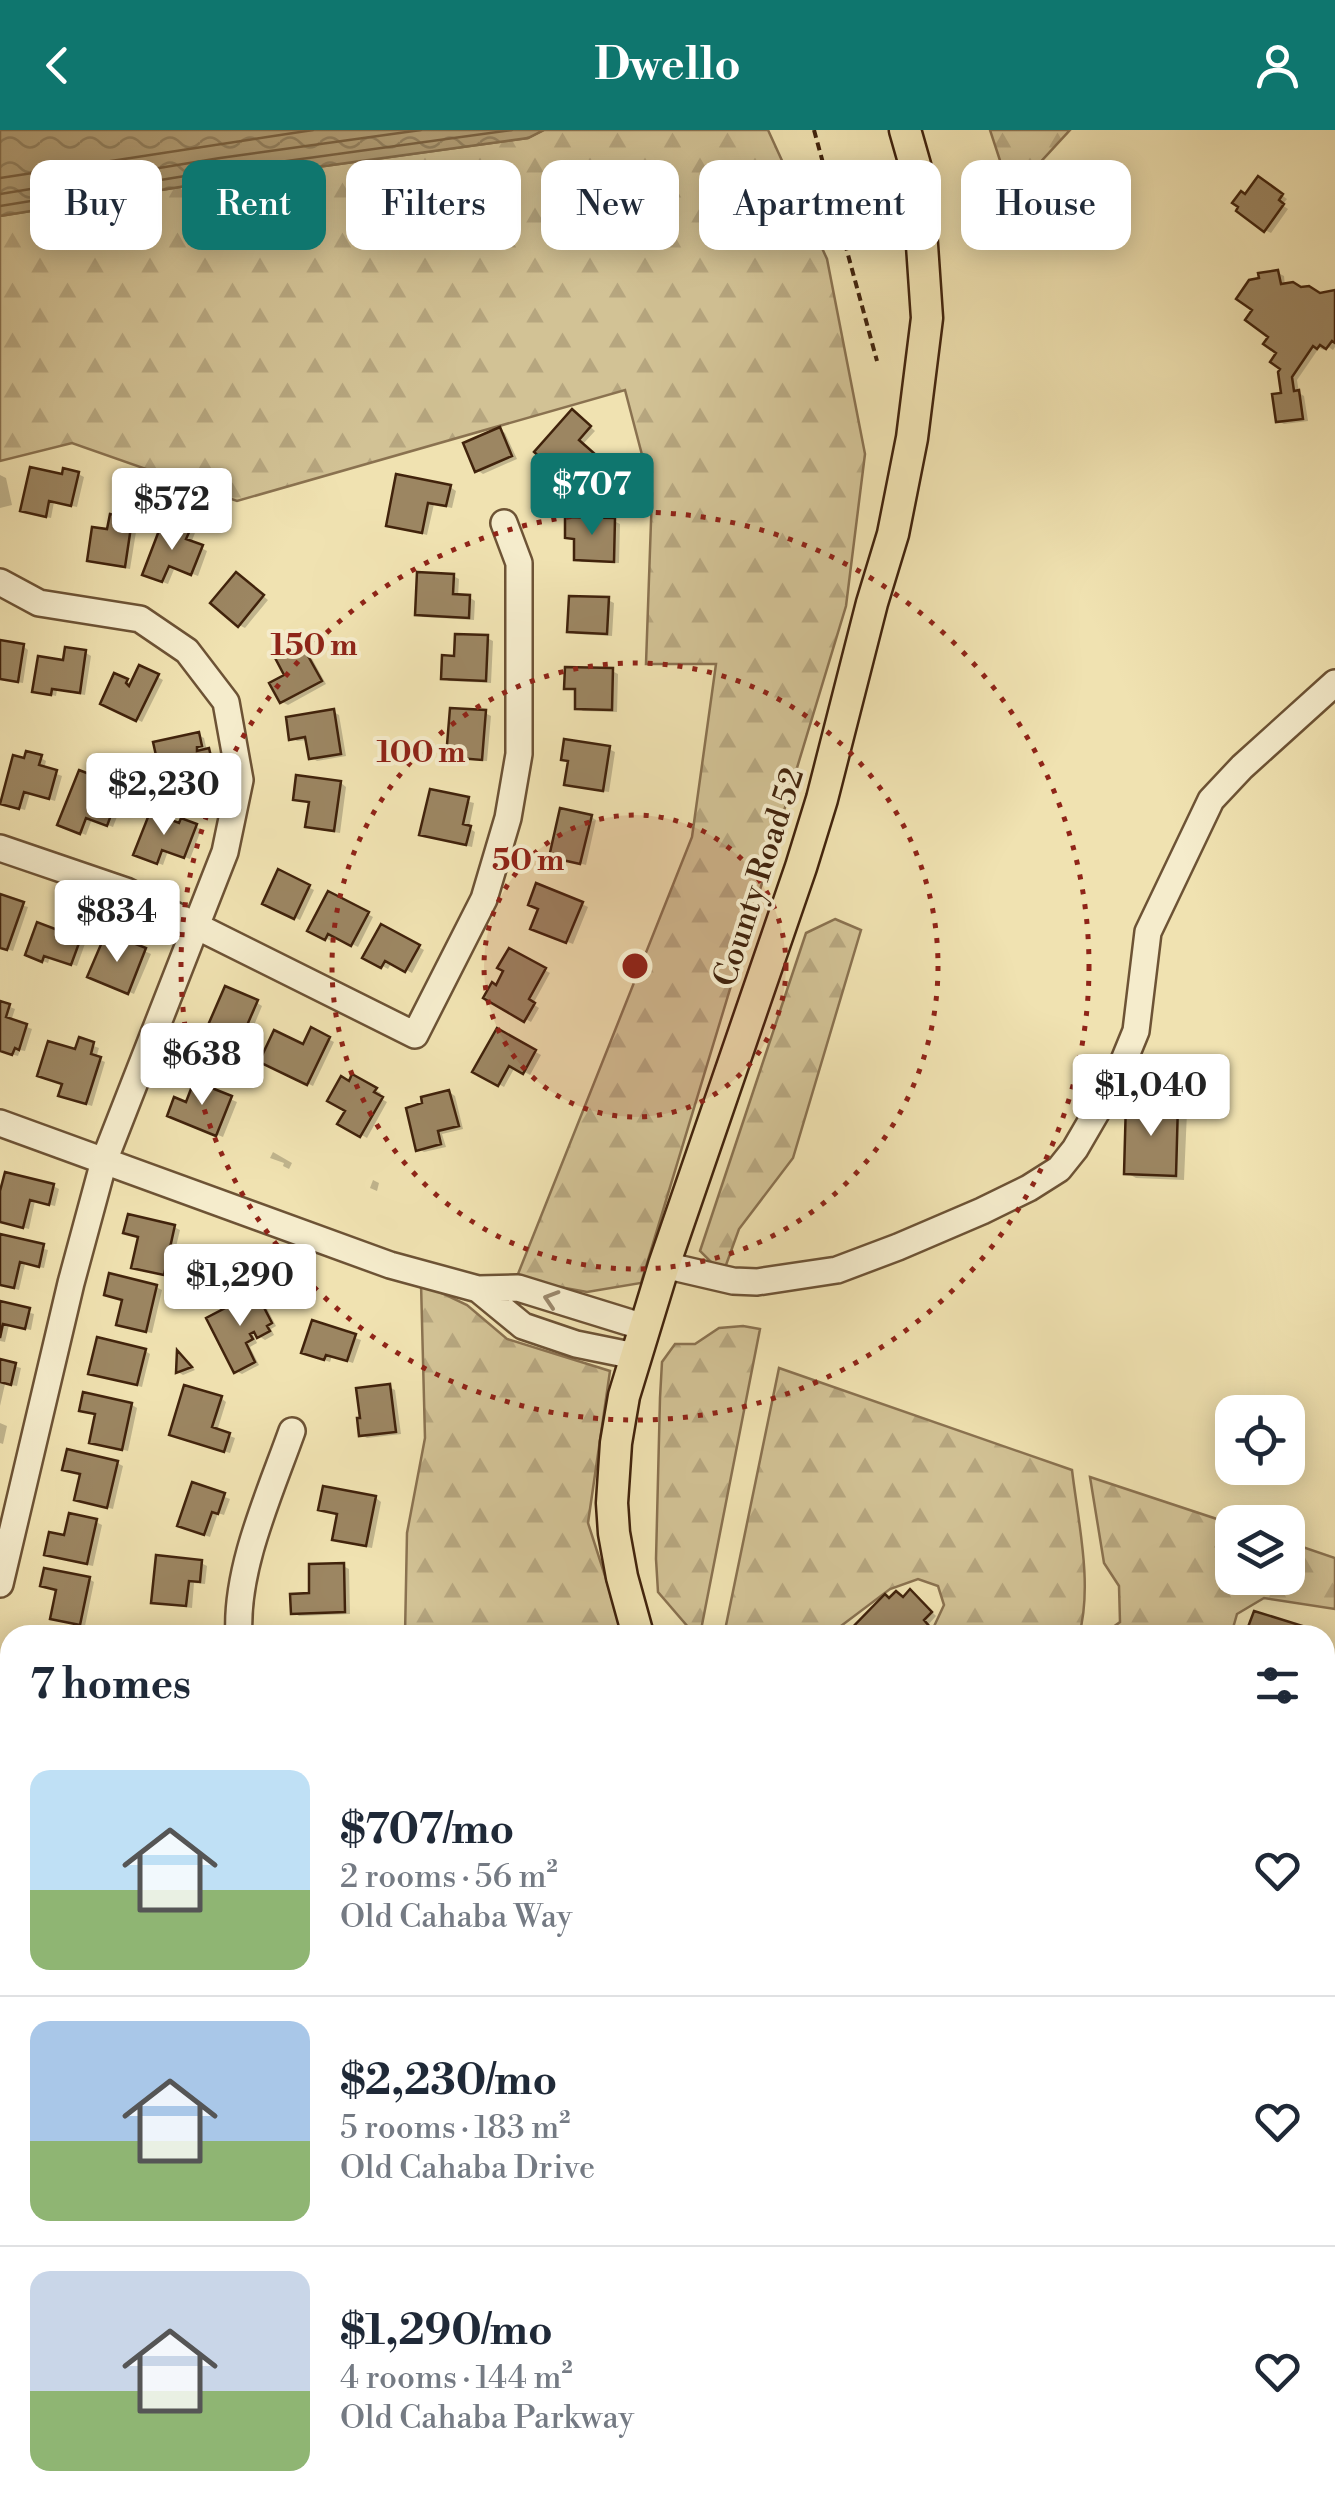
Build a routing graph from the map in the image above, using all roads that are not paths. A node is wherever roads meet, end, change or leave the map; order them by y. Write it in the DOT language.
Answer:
graph roads {
  1 [pos="905,130"];
  2 [pos="504,523"];
  3 [pos="0,582"];
  4 [pos="1335,684"];
  5 [pos="0,848"];
  6 [pos="198,925"];
  7 [pos="0,1123"];
  8 [pos="104,1160"];
  9 [pos="664,1265"];
  10 [pos="478,1289"];
  11 [pos="639,1342"];
  12 [pos="292,1431"];
  13 [pos="0,1584"];
  14 [pos="239,1625"];
  15 [pos="635,1625"];
  1 -- 9 [label="main road, County Road 52"];
  2 -- 6 [label="street"];
  3 -- 6 [label="street"];
  4 -- 9 [label="street"];
  5 -- 6 [label="street"];
  6 -- 8 [label="street"];
  7 -- 8 [label="street"];
  8 -- 10 [label="street"];
  8 -- 13 [label="street"];
  9 -- 11 [label="main road, County Road 52"];
  11 -- 10 [label="street, one-way"];
  10 -- 11 [label="street"];
  11 -- 15 [label="main road, County Road 52"];
  12 -- 14 [label="street"];
}
